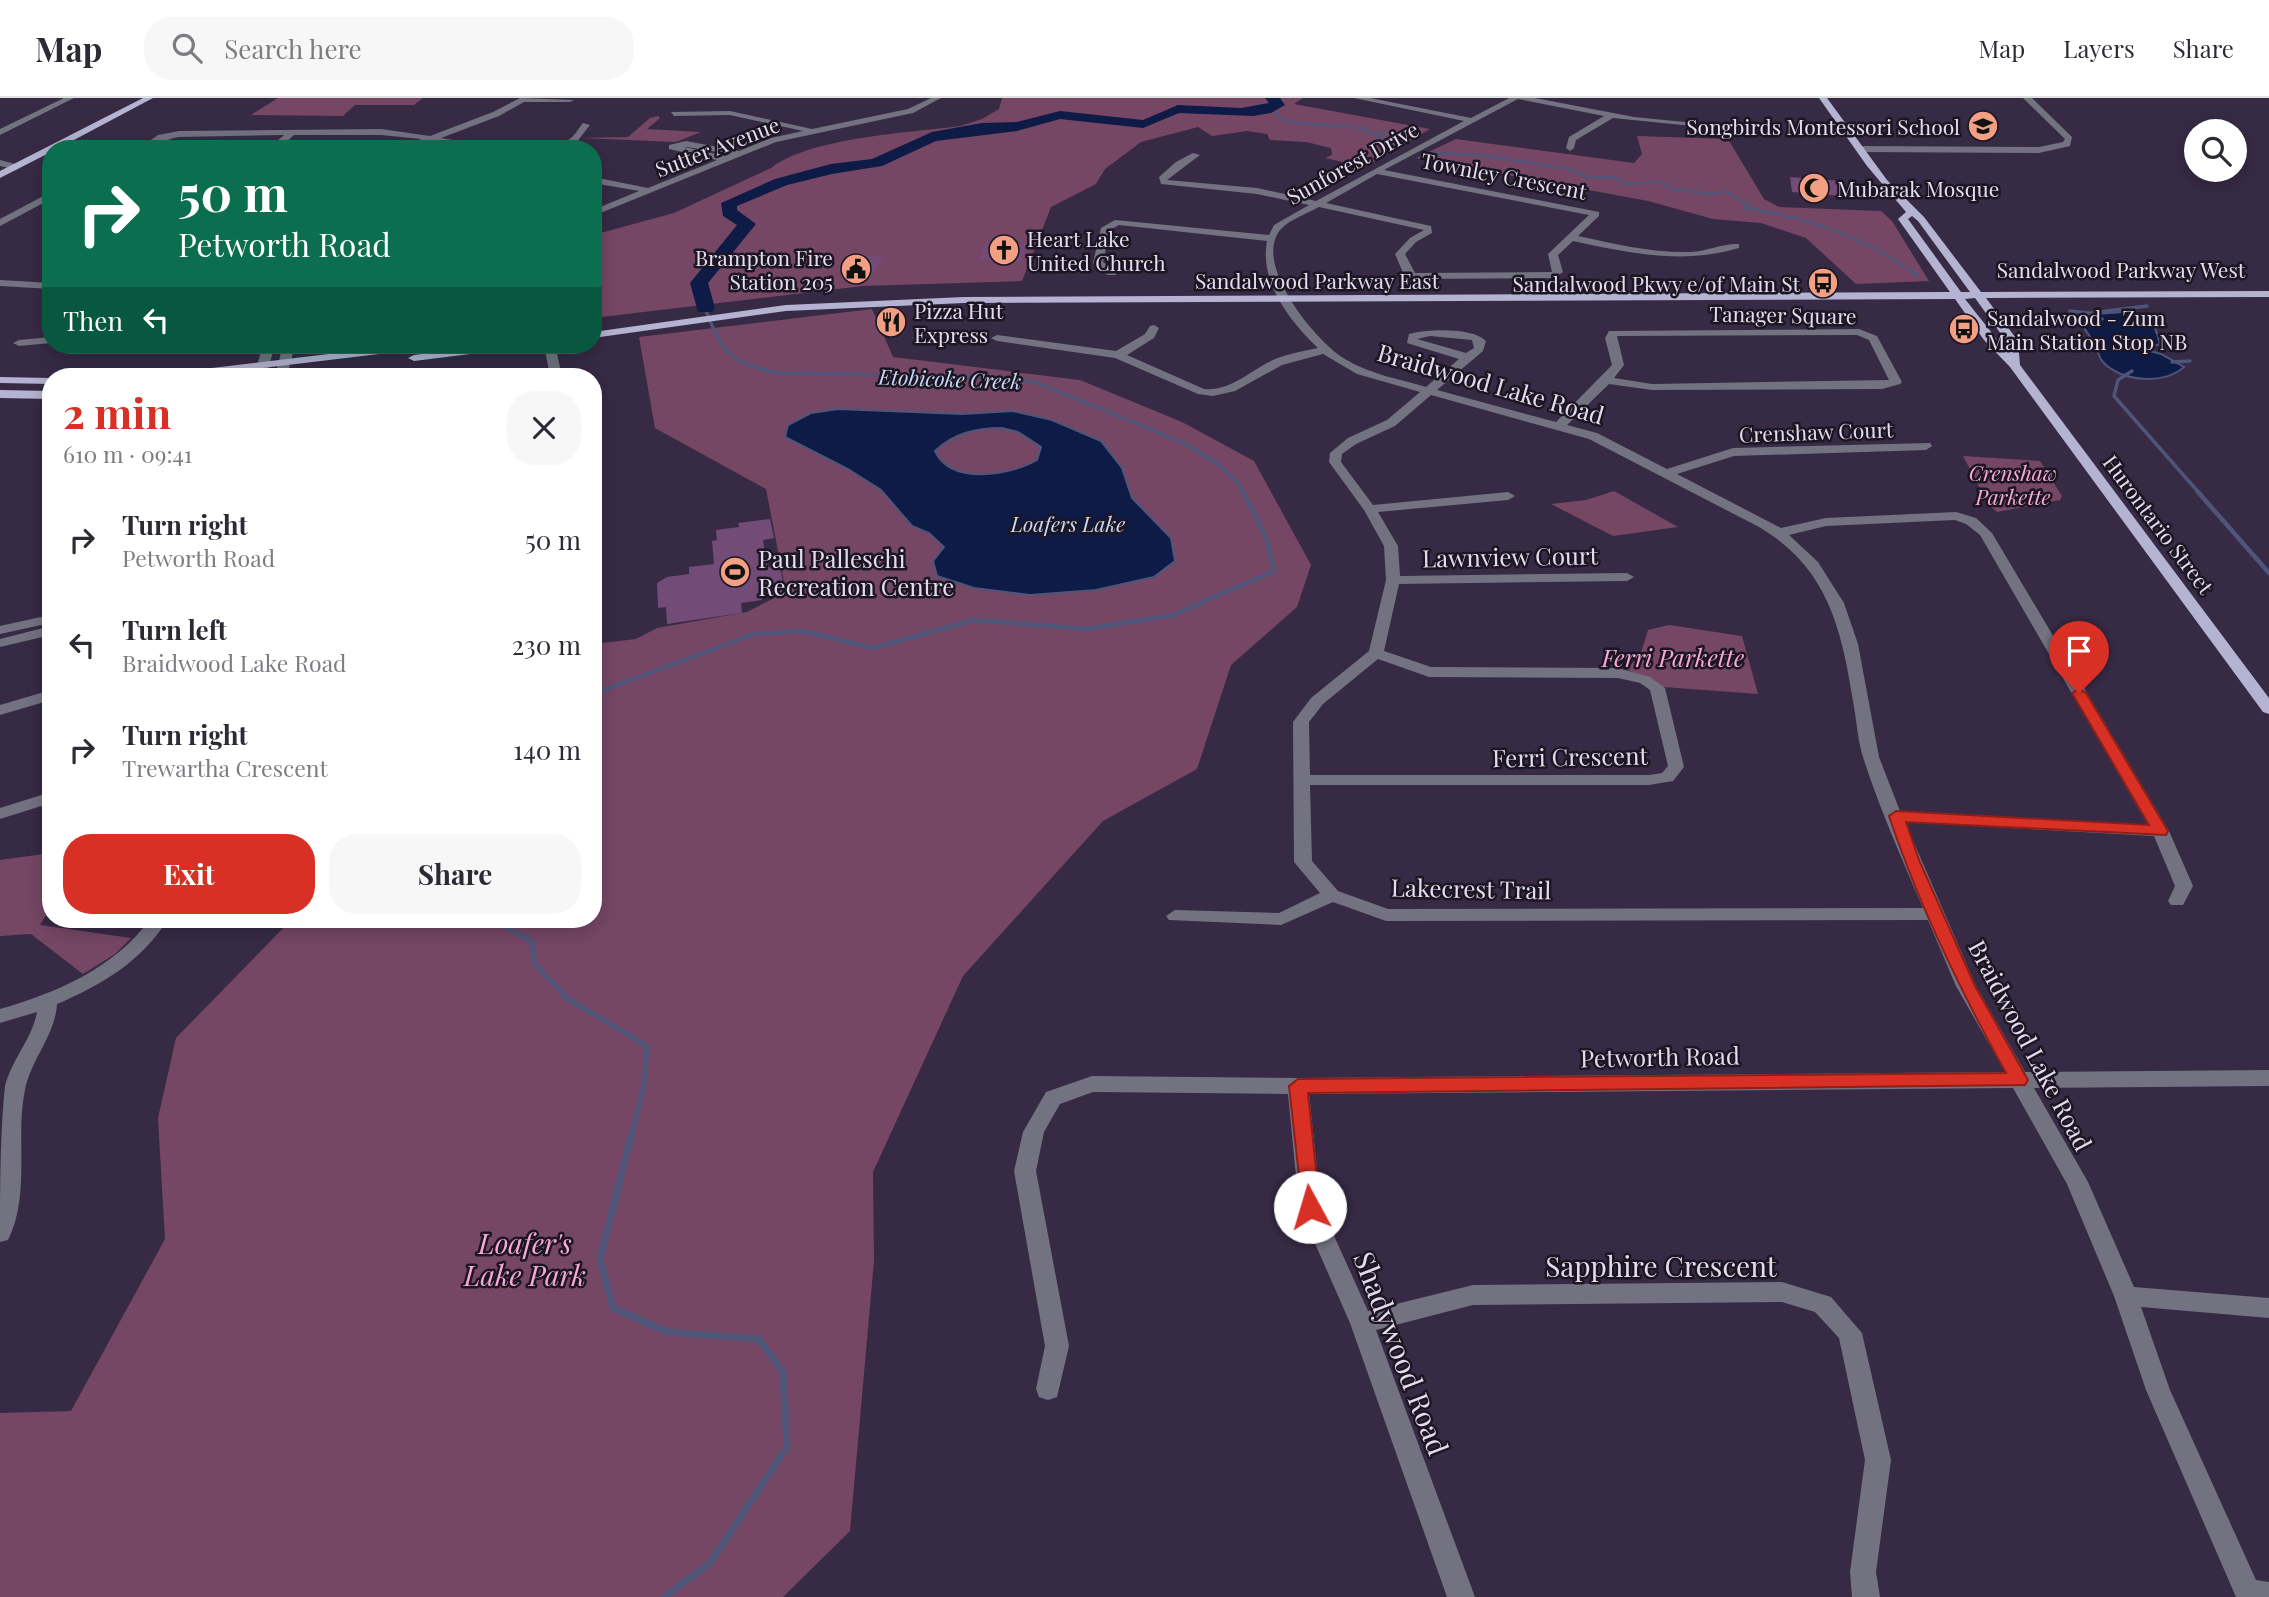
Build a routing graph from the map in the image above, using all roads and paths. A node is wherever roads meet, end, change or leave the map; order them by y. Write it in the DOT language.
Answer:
graph roads {
  1 [pos="71,98"];
  2 [pos="149,98"];
  3 [pos="937,98"];
  4 [pos="1358,98"];
  5 [pos="1515,98"];
  6 [pos="1522,98"];
  7 [pos="1823,98"];
  8 [pos="2027,98"];
  9 [pos="525,99"];
  10 [pos="570,100"];
  11 [pos="674,114"];
  12 [pos="1609,116"];
  13 [pos="1469,121"];
  14 [pos="586,125"];
  15 [pos="1752,129"];
  16 [pos="811,131"];
  17 [pos="0,132"];
  18 [pos="292,133"];
  19 [pos="431,138"];
  20 [pos="68,140"];
  21 [pos="156,140"];
  22 [pos="283,140"];
  23 [pos="426,140"];
  24 [pos="441,140"];
  25 [pos="574,140"];
  26 [pos="1570,148"];
  27 [pos="1861,149"];
  28 [pos="737,153"];
  29 [pos="42,154"];
  30 [pos="1196,155"];
  31 [pos="725,159"];
  32 [pos="0,163"];
  33 [pos="16,167"];
  34 [pos="0,169"];
  35 [pos="1376,171"];
  36 [pos="0,175"];
  37 [pos="602,182"];
  38 [pos="652,191"];
  39 [pos="42,200"];
  40 [pos="1315,204"];
  41 [pos="602,210"];
  42 [pos="1910,213"];
  43 [pos="0,223"];
  44 [pos="1270,238"];
  45 [pos="1572,238"];
  46 [pos="1735,246"];
  47 [pos="1112,273"];
  48 [pos="5,284"];
  49 [pos="42,286"];
  50 [pos="2269,288"];
  51 [pos="0,291"];
  52 [pos="1955,292"];
  53 [pos="1975,292"];
  54 [pos="2269,294"];
  55 [pos="1282,296"];
  56 [pos="694,317"];
  57 [pos="602,324"];
  58 [pos="1154,328"];
  59 [pos="602,333"];
  60 [pos="997,338"];
  61 [pos="42,341"];
  62 [pos="19,343"];
  63 [pos="1325,350"];
  64 [pos="378,354"];
  65 [pos="437,354"];
  66 [pos="1118,355"];
  67 [pos="1468,357"];
  68 [pos="2014,365"];
  69 [pos="300,368"];
  70 [pos="310,368"];
  71 [pos="0,380"];
  72 [pos="1606,380"];
  73 [pos="42,382"];
  74 [pos="1429,392"];
  75 [pos="0,394"];
  76 [pos="42,395"];
  77 [pos="1560,425"];
  78 [pos="1926,446"];
  79 [pos="1668,473"];
  80 [pos="1508,496"];
  81 [pos="1370,509"];
  82 [pos="1779,533"];
  83 [pos="1627,577"];
  84 [pos="1392,580"];
  85 [pos="42,620"];
  86 [pos="0,630"];
  87 [pos="42,632"];
  88 [pos="0,643"];
  89 [pos="1376,653"];
  90 [pos="42,698"];
  91 [pos="2269,709"];
  92 [pos="0,710"];
  93 [pos="1301,780"];
  94 [pos="42,800"];
  95 [pos="1,815"];
  96 [pos="1896,816"];
  97 [pos="2160,831"];
  98 [pos="1332,895"];
  99 [pos="2178,901"];
  100 [pos="1936,914"];
  101 [pos="1175,916"];
  102 [pos="150,928"];
  103 [pos="48,1002"];
  104 [pos="0,1016"];
  105 [pos="2269,1078"];
  106 [pos="2019,1080"];
  107 [pos="1298,1086"];
  108 [pos="0,1233"];
  109 [pos="2126,1296"];
  110 [pos="2269,1308"];
  111 [pos="1362,1323"];
  112 [pos="1048,1389"];
  113 [pos="2256,1594"];
  114 [pos="1461,1597"];
  115 [pos="1866,1597"];
  1 -- 17 [label="street"];
  2 -- 20 [label="main road"];
  3 -- 16 [label="street, Sutter Avenue"];
  4 -- 13 [label="street"];
  5 -- 13 [label="street, Sunforest Drive"];
  6 -- 12 [label="street"];
  7 -- 27 [label="main road, Hurontario Street"];
  8 -- 27 [label="street"];
  9 -- 10 [label="street"];
  9 -- 19 [label="street"];
  11 -- 16 [label="street"];
  12 -- 15 [label="street"];
  12 -- 26 [label="street"];
  13 -- 35 [label="street, Sunforest Drive"];
  14 -- 25 [label="street"];
  16 -- 28 [label="street, Sutter Avenue"];
  18 -- 19 [label="street"];
  18 -- 21 [label="street"];
  18 -- 22 [label="street"];
  19 -- 23 [label="street"];
  19 -- 24 [label="street"];
  27 -- 42 [label="main road, Hurontario Street"];
  28 -- 31 [label="street, Sutter Avenue"];
  28 -- 31 [label="street"];
  29 -- 33 [label="main road"];
  30 -- 40 [label="street"];
  31 -- 38 [label="street, Sutter Avenue"];
  32 -- 33 [label="street"];
  33 -- 34 [label="street"];
  33 -- 36 [label="main road"];
  35 -- 40 [label="street, Sunforest Drive"];
  35 -- 45 [label="street, Townley Crescent"];
  37 -- 38 [label="street"];
  38 -- 41 [label="street, Sutter Avenue"];
  39 -- 43 [label="street"];
  40 -- 44 [label="street, Sunforest Drive"];
  40 -- 45 [label="street, Townley Crescent"];
  42 -- 52 [label="main road, Hurontario Street"];
  42 -- 53 [label="main road, Hurontario Street"];
  44 -- 47 [label="street"];
  44 -- 55 [label="street"];
  45 -- 46 [label="street"];
  48 -- 49 [label="street"];
  48 -- 51 [label="street"];
  50 -- 53 [label="main road, Sandalwood Parkway West"];
  52 -- 53 [label="main road, Sandalwood Parkway East"];
  52 -- 55 [label="main road, Sandalwood Parkway East"];
  52 -- 68 [label="main road, Hurontario Street"];
  53 -- 54 [label="main road, Sandalwood Parkway West"];
  53 -- 68 [label="main road, Hurontario Street"];
  55 -- 56 [label="main road, Sandalwood Parkway East"];
  55 -- 63 [label="street, Braidwood Lake Road"];
  56 -- 57 [label="main road, Sandalwood Parkway East"];
  56 -- 59 [label="main road, Sandalwood Parkway East"];
  58 -- 66 [label="street"];
  60 -- 66 [label="street"];
  61 -- 62 [label="street"];
  63 -- 66 [label="street"];
  63 -- 74 [label="street, Braidwood Lake Road"];
  64 -- 69 [label="main road"];
  65 -- 70 [label="main road"];
  67 -- 67 [label="street"];
  67 -- 74 [label="street"];
  68 -- 91 [label="main road, Hurontario Street"];
  71 -- 73 [label="main road"];
  72 -- 72 [label="street, Tanager Square"];
  72 -- 77 [label="street"];
  74 -- 77 [label="street, Braidwood Lake Road"];
  74 -- 81 [label="street"];
  75 -- 76 [label="main road"];
  77 -- 79 [label="street, Braidwood Lake Road"];
  78 -- 79 [label="street, Crenshaw Court"];
  79 -- 82 [label="street, Braidwood Lake Road"];
  80 -- 81 [label="street"];
  81 -- 84 [label="street"];
  82 -- 96 [label="street, Braidwood Lake Road"];
  82 -- 97 [label="street"];
  83 -- 84 [label="street, Lawnview Court"];
  84 -- 89 [label="street"];
  85 -- 86 [label="street"];
  87 -- 88 [label="street"];
  89 -- 93 [label="street, Lakecrest Trail"];
  89 -- 93 [label="street, Ferri Crescent"];
  90 -- 92 [label="street"];
  93 -- 98 [label="street, Lakecrest Trail"];
  94 -- 95 [label="street"];
  96 -- 97 [label="street"];
  96 -- 100 [label="street, Braidwood Lake Road"];
  97 -- 99 [label="street"];
  98 -- 100 [label="street, Lakecrest Trail"];
  98 -- 101 [label="street"];
  100 -- 106 [label="street, Braidwood Lake Road"];
  102 -- 103 [label="street"];
  103 -- 104 [label="street"];
  103 -- 108 [label="street"];
  105 -- 106 [label="street, Petworth Road"];
  106 -- 107 [label="street, Petworth Road"];
  106 -- 109 [label="street, Braidwood Lake Road"];
  107 -- 111 [label="street, Shadywood Road"];
  107 -- 112 [label="street, Petworth Road"];
  109 -- 110 [label="street"];
  109 -- 113 [label="street, Braidwood Lake Road"];
  111 -- 114 [label="street, Shadywood Road"];
  111 -- 115 [label="street, Sapphire Crescent"];
}
